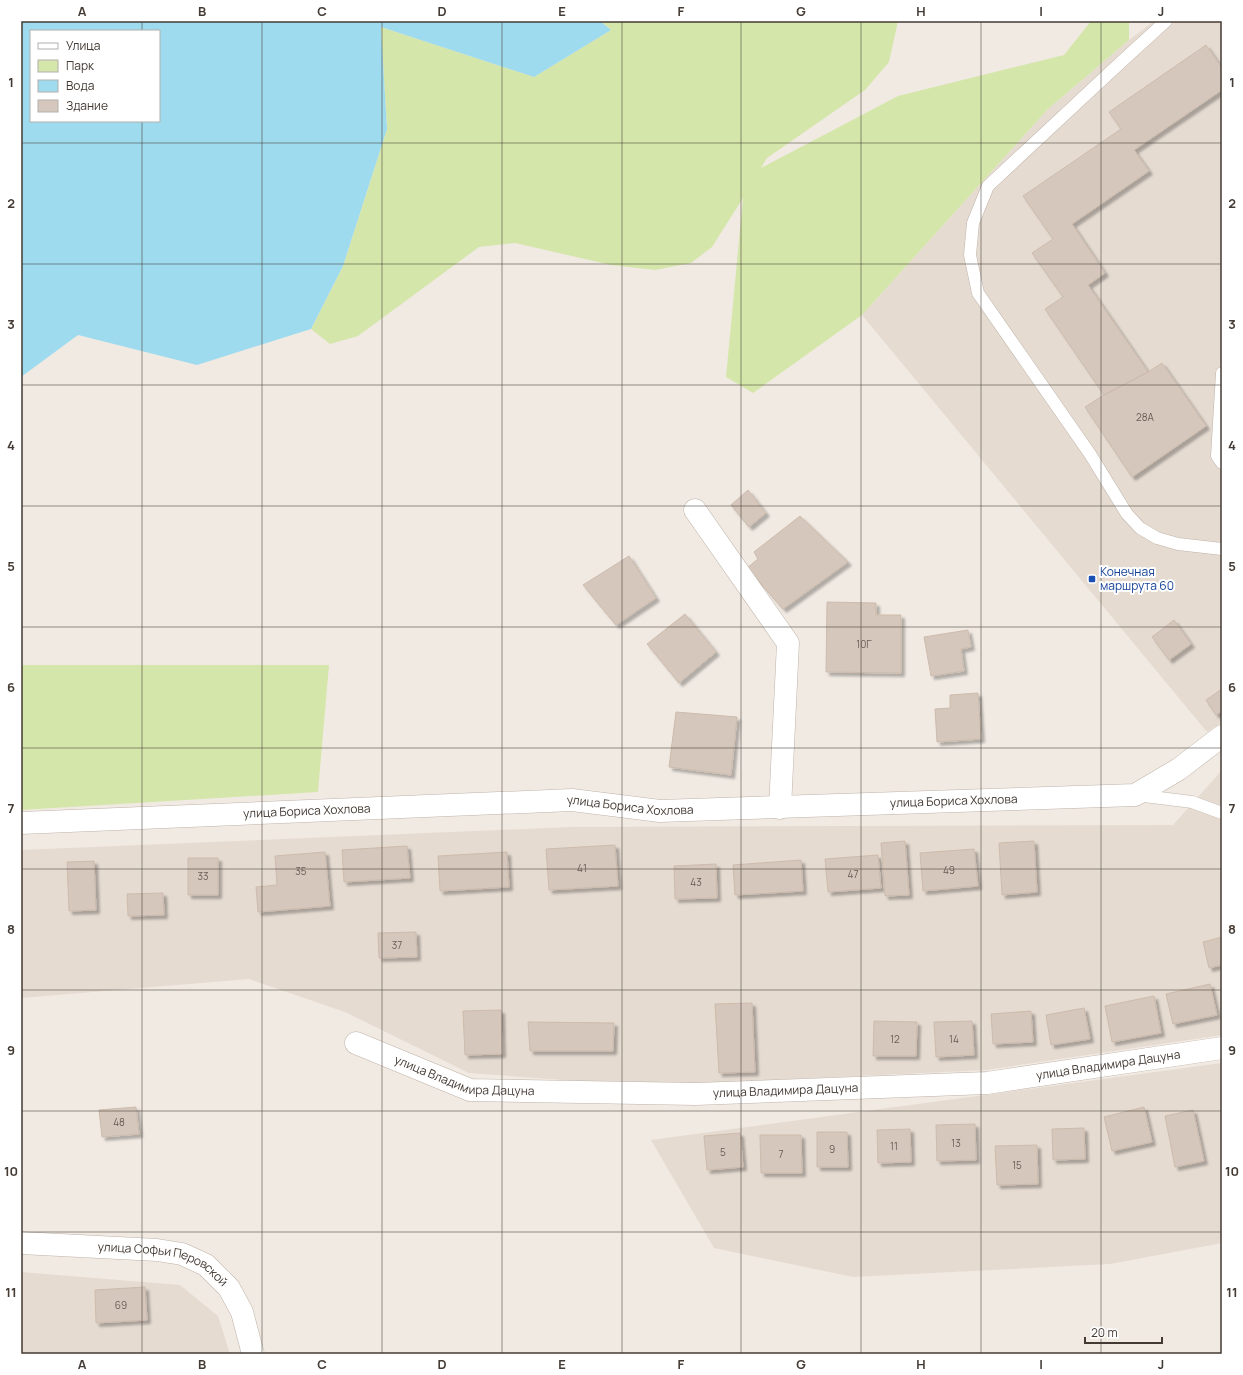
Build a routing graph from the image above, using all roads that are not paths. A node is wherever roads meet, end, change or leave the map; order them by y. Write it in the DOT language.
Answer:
graph roads {
  1 [pos="1166,21"];
  2 [pos="1222,373"];
  3 [pos="1222,463"];
  4 [pos="694,510"];
  5 [pos="1222,549"];
  6 [pos="1222,736"];
  7 [pos="1135,795"];
  8 [pos="780,808"];
  9 [pos="1222,813"];
  10 [pos="21,823"];
  11 [pos="356,1043"];
  12 [pos="1222,1048"];
  13 [pos="21,1243"];
  14 [pos="253,1354"];
  1 -- 5 [label="lane"];
  2 -- 3 [label="lane"];
  4 -- 8 [label="street"];
  6 -- 7 [label="street, улица Бориса Хохлова"];
  7 -- 8 [label="street, улица Бориса Хохлова"];
  7 -- 9 [label="lane"];
  8 -- 10 [label="street, улица Бориса Хохлова"];
  11 -- 12 [label="street, улица Владимира Дацуна"];
  13 -- 14 [label="street, улица Софьи Перовской"];
}
